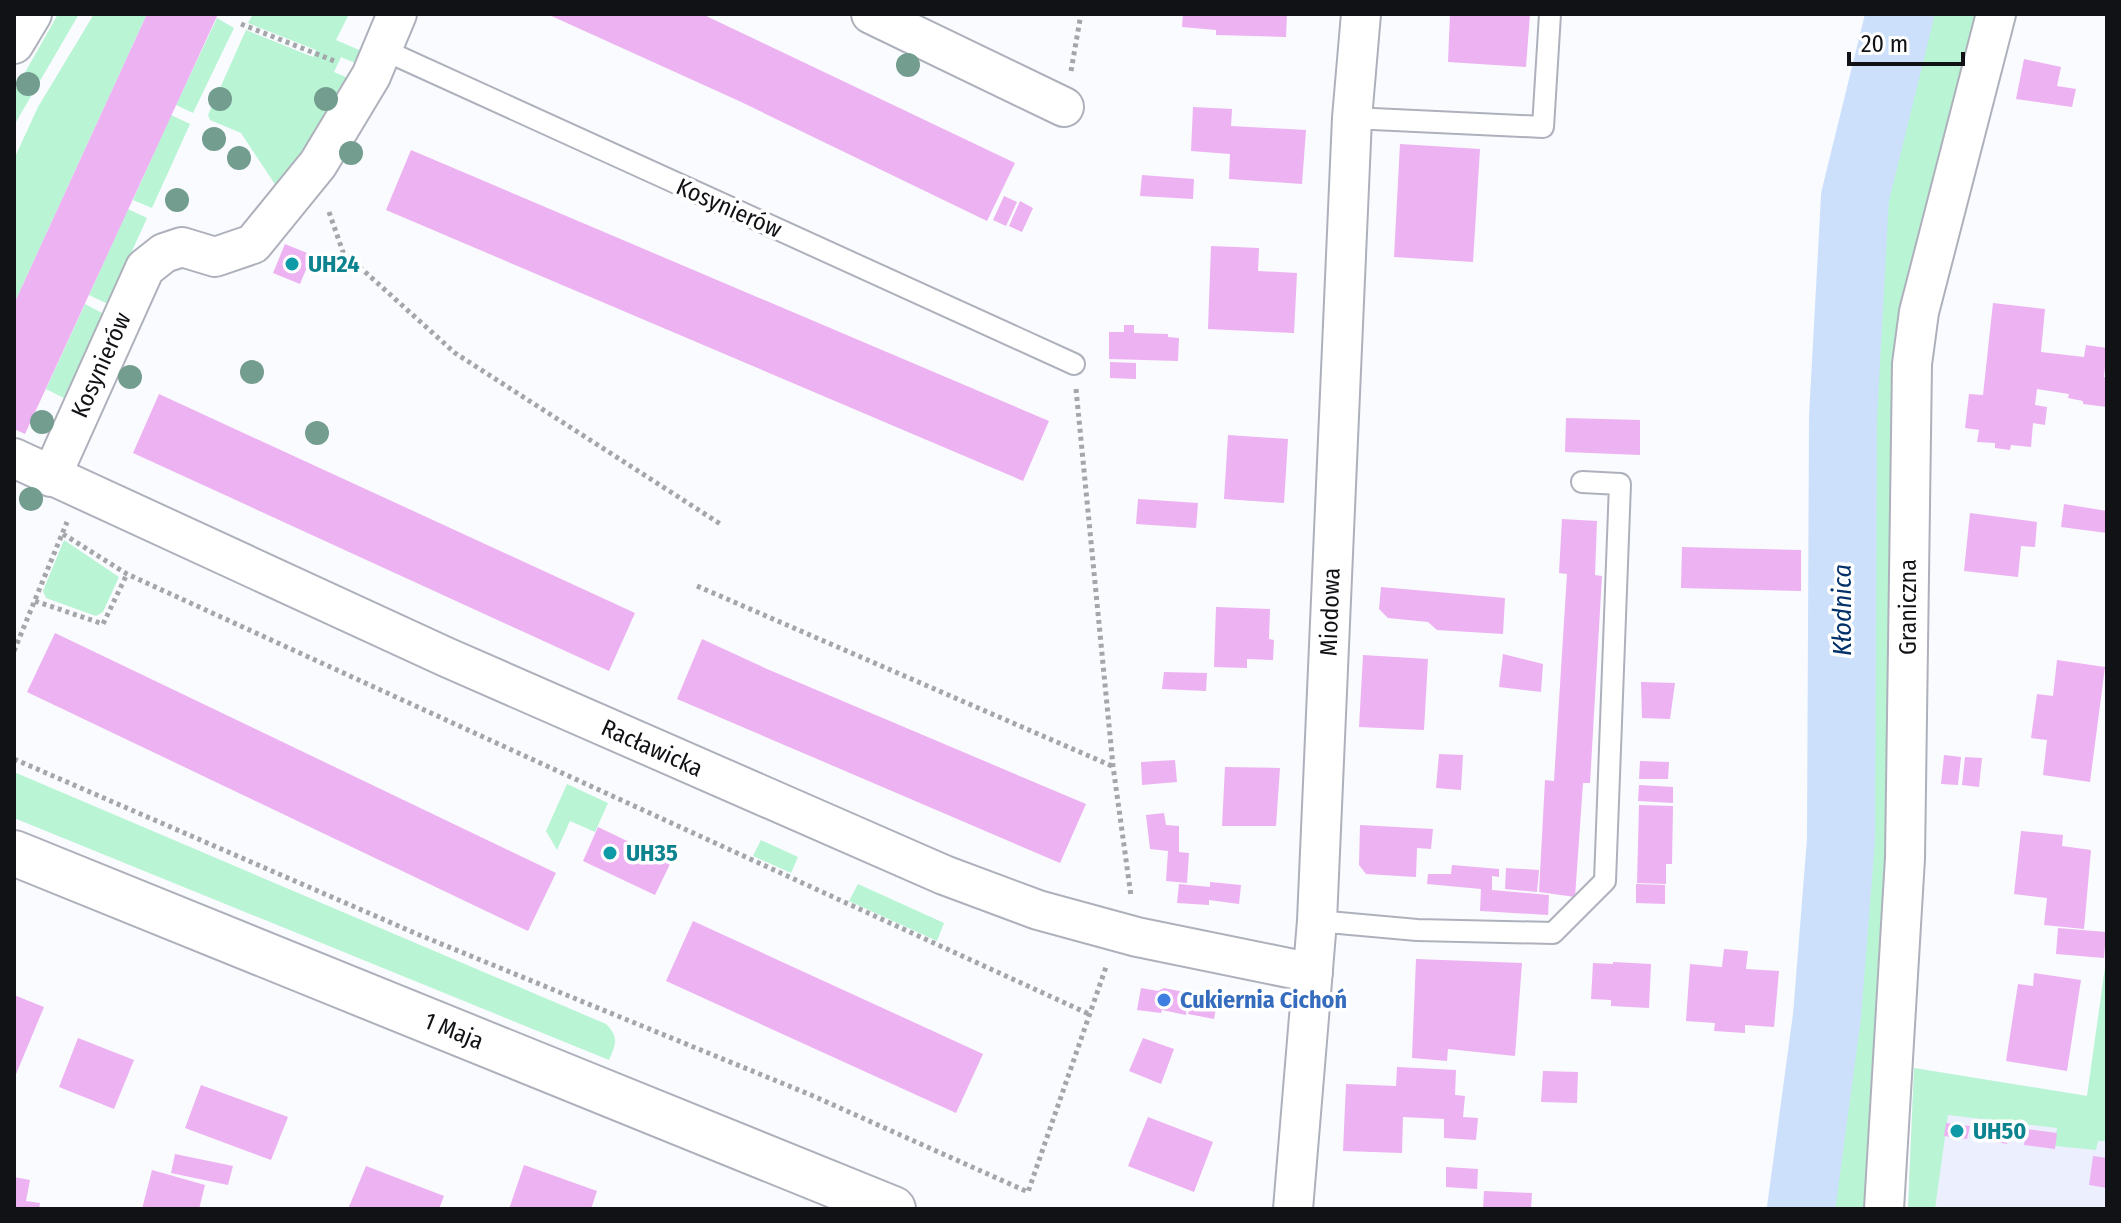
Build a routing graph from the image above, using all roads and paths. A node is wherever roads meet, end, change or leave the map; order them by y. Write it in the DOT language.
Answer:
graph roads {
  1 [pos="397,14"];
  2 [pos="871,14"];
  3 [pos="1081,14"];
  4 [pos="1361,14"];
  5 [pos="1550,14"];
  6 [pos="1996,14"];
  7 [pos="241,24"];
  8 [pos="378,63"];
  9 [pos="1064,107"];
  10 [pos="1352,118"];
  11 [pos="318,164"];
  12 [pos="1074,364"];
  13 [pos="14,458"];
  14 [pos="1582,482"];
  15 [pos="66,484"];
  16 [pos="722,525"];
  17 [pos="63,534"];
  18 [pos="127,574"];
  19 [pos="697,586"];
  20 [pos="35,601"];
  21 [pos="14,651"];
  22 [pos="14,759"];
  23 [pos="1113,766"];
  24 [pos="14,853"];
  25 [pos="1317,921"];
  26 [pos="1128,935"];
  27 [pos="1313,973"];
  28 [pos="1089,1014"];
  29 [pos="893,1209"];
  30 [pos="1293,1209"];
  31 [pos="1884,1209"];
  1 -- 8 [label="street, Kosynierów"];
  2 -- 9 [label="street"];
  3 -- 9 [label="path"];
  4 -- 10 [label="street, Miodowa"];
  5 -- 10 [label="lane"];
  6 -- 31 [label="street, Graniczna"];
  7 -- 8 [label="path"];
  8 -- 11 [label="street, Kosynierów"];
  8 -- 12 [label="lane, Kosynierów"];
  10 -- 25 [label="street, Miodowa"];
  11 -- 15 [label="street, Kosynierów"];
  11 -- 16 [label="path"];
  12 -- 23 [label="path"];
  13 -- 15 [label="street, Racławicka"];
  14 -- 25 [label="lane"];
  15 -- 17 [label="path"];
  15 -- 26 [label="street, Racławicka"];
  17 -- 18 [label="path"];
  17 -- 20 [label="path"];
  18 -- 20 [label="path"];
  18 -- 28 [label="path"];
  19 -- 23 [label="path"];
  20 -- 21 [label="path"];
  22 -- 28 [label="path"];
  23 -- 26 [label="path"];
  24 -- 29 [label="main road, 1 Maja"];
  25 -- 27 [label="street, Miodowa"];
  26 -- 27 [label="street, Racławicka"];
  26 -- 28 [label="path"];
  27 -- 30 [label="street, Miodowa"];
}
